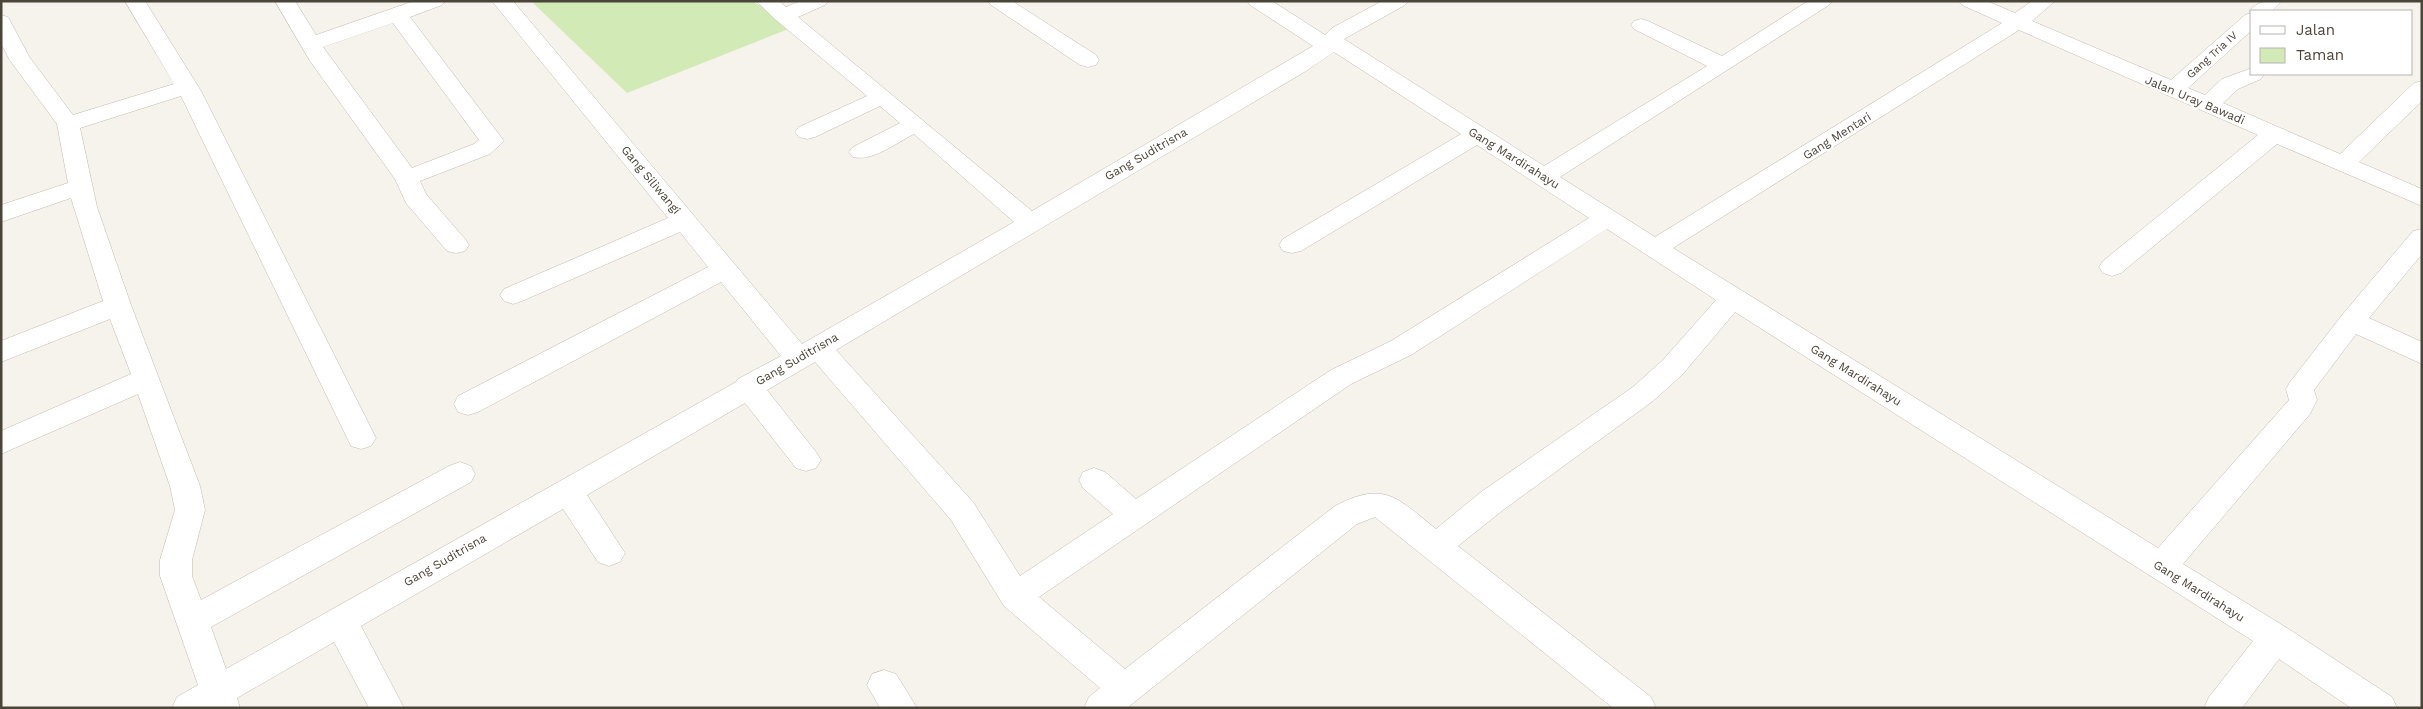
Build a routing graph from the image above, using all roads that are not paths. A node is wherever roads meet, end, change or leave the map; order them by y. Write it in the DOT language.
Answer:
graph roads {
  1 [pos="135,1"];
  2 [pos="285,1"];
  3 [pos="435,1"];
  4 [pos="502,1"];
  5 [pos="766,1"];
  6 [pos="818,1"];
  7 [pos="998,1"];
  8 [pos="1257,1"];
  9 [pos="1398,1"];
  10 [pos="1822,1"];
  11 [pos="1969,1"];
  12 [pos="2045,1"];
  13 [pos="2272,1"];
  14 [pos="2261,10"];
  15 [pos="397,14"];
  16 [pos="783,16"];
  17 [pos="1,21"];
  18 [pos="2250,21"];
  19 [pos="2017,23"];
  20 [pos="1641,25"];
  21 [pos="312,44"];
  22 [pos="1330,44"];
  23 [pos="1088,60"];
  24 [pos="1723,65"];
  25 [pos="12,66"];
  26 [pos="2252,75"];
  27 [pos="187,87"];
  28 [pos="2422,88"];
  29 [pos="2173,90"];
  30 [pos="882,97"];
  31 [pos="2207,105"];
  32 [pos="68,124"];
  33 [pos="916,124"];
  34 [pos="807,132"];
  35 [pos="2274,134"];
  36 [pos="1477,135"];
  37 [pos="861,152"];
  38 [pos="2343,164"];
  39 [pos="1543,177"];
  40 [pos="407,178"];
  41 [pos="80,187"];
  42 [pos="2422,198"];
  43 [pos="1,214"];
  44 [pos="1607,218"];
  45 [pos="684,221"];
  46 [pos="1030,222"];
  47 [pos="2422,237"];
  48 [pos="456,245"];
  49 [pos="1292,245"];
  50 [pos="1655,248"];
  51 [pos="2112,268"];
  52 [pos="725,269"];
  53 [pos="513,295"];
  54 [pos="1732,298"];
  55 [pos="118,305"];
  56 [pos="2352,321"];
  57 [pos="1,352"];
  58 [pos="2421,352"];
  59 [pos="808,353"];
  60 [pos="147,378"];
  61 [pos="748,386"];
  62 [pos="468,404"];
  63 [pos="360,438"];
  64 [pos="1,443"];
  65 [pos="806,460"];
  66 [pos="460,474"];
  67 [pos="1094,480"];
  68 [pos="567,490"];
  69 [pos="1134,515"];
  70 [pos="1435,547"];
  71 [pos="610,554"];
  72 [pos="2161,567"];
  73 [pos="1015,596"];
  74 [pos="340,620"];
  75 [pos="192,621"];
  76 [pos="2275,638"];
  77 [pos="220,700"];
  78 [pos="1107,703"];
  79 [pos="189,708"];
  80 [pos="387,708"];
  81 [pos="1639,708"];
  82 [pos="2221,708"];
  83 [pos="2380,708"];
  1 -- 27 [label="street"];
  2 -- 21 [label="street"];
  3 -- 15 [label="street"];
  4 -- 45 [label="street, Gang Siliwangi"];
  5 -- 16 [label="street"];
  6 -- 16 [label="street"];
  7 -- 23 [label="street"];
  8 -- 22 [label="street, Gang Mardirahayu"];
  9 -- 22 [label="street, Gang Suditrisna"];
  10 -- 24 [label="street"];
  11 -- 19 [label="street, Jalan Uray Bawadi"];
  12 -- 19 [label="street, Gang Mentari"];
  13 -- 14 [label="street"];
  15 -- 21 [label="street"];
  15 -- 40 [label="street"];
  16 -- 30 [label="street"];
  17 -- 25 [label="street"];
  18 -- 29 [label="street, Gang Tria IV"];
  19 -- 29 [label="street, Jalan Uray Bawadi"];
  19 -- 50 [label="street, Gang Mentari"];
  20 -- 24 [label="street"];
  21 -- 40 [label="street"];
  22 -- 36 [label="street, Gang Mardirahayu"];
  22 -- 46 [label="street, Gang Suditrisna"];
  24 -- 39 [label="street"];
  25 -- 32 [label="street"];
  26 -- 31 [label="street"];
  27 -- 32 [label="street"];
  27 -- 63 [label="street"];
  28 -- 38 [label="street"];
  29 -- 31 [label="street, Jalan Uray Bawadi"];
  30 -- 33 [label="street"];
  30 -- 34 [label="street"];
  31 -- 35 [label="street, Jalan Uray Bawadi"];
  32 -- 41 [label="street"];
  33 -- 37 [label="street"];
  33 -- 46 [label="street"];
  35 -- 38 [label="street, Jalan Uray Bawadi"];
  35 -- 51 [label="street"];
  36 -- 39 [label="street, Gang Mardirahayu"];
  36 -- 49 [label="street"];
  38 -- 42 [label="street, Jalan Uray Bawadi"];
  39 -- 44 [label="street, Gang Mardirahayu"];
  40 -- 48 [label="street"];
  41 -- 43 [label="street"];
  41 -- 55 [label="street"];
  44 -- 50 [label="street, Gang Mardirahayu"];
  44 -- 69 [label="street"];
  45 -- 52 [label="street, Gang Siliwangi"];
  45 -- 53 [label="street"];
  46 -- 59 [label="street, Gang Suditrisna"];
  47 -- 56 [label="street"];
  50 -- 54 [label="street, Gang Mardirahayu"];
  52 -- 59 [label="street, Gang Siliwangi"];
  52 -- 62 [label="street"];
  54 -- 70 [label="street"];
  54 -- 72 [label="street, Gang Mardirahayu"];
  55 -- 57 [label="street"];
  55 -- 60 [label="street"];
  56 -- 58 [label="street"];
  56 -- 72 [label="street"];
  59 -- 61 [label="street, Gang Suditrisna"];
  59 -- 73 [label="street, Gang Siliwangi"];
  60 -- 64 [label="street"];
  60 -- 75 [label="street"];
  61 -- 65 [label="street"];
  61 -- 68 [label="street, Gang Suditrisna"];
  66 -- 75 [label="street"];
  67 -- 69 [label="street"];
  68 -- 71 [label="street"];
  68 -- 74 [label="street, Gang Suditrisna"];
  69 -- 73 [label="street"];
  70 -- 78 [label="street"];
  70 -- 81 [label="street"];
  72 -- 76 [label="street, Gang Mardirahayu"];
  73 -- 78 [label="street, Gang Siliwangi"];
  74 -- 77 [label="street, Gang Suditrisna"];
  74 -- 80 [label="street"];
  75 -- 77 [label="street"];
  76 -- 82 [label="street"];
  76 -- 83 [label="street, Gang Mardirahayu"];
  77 -- 79 [label="street, Gang Suditrisna"];
}
